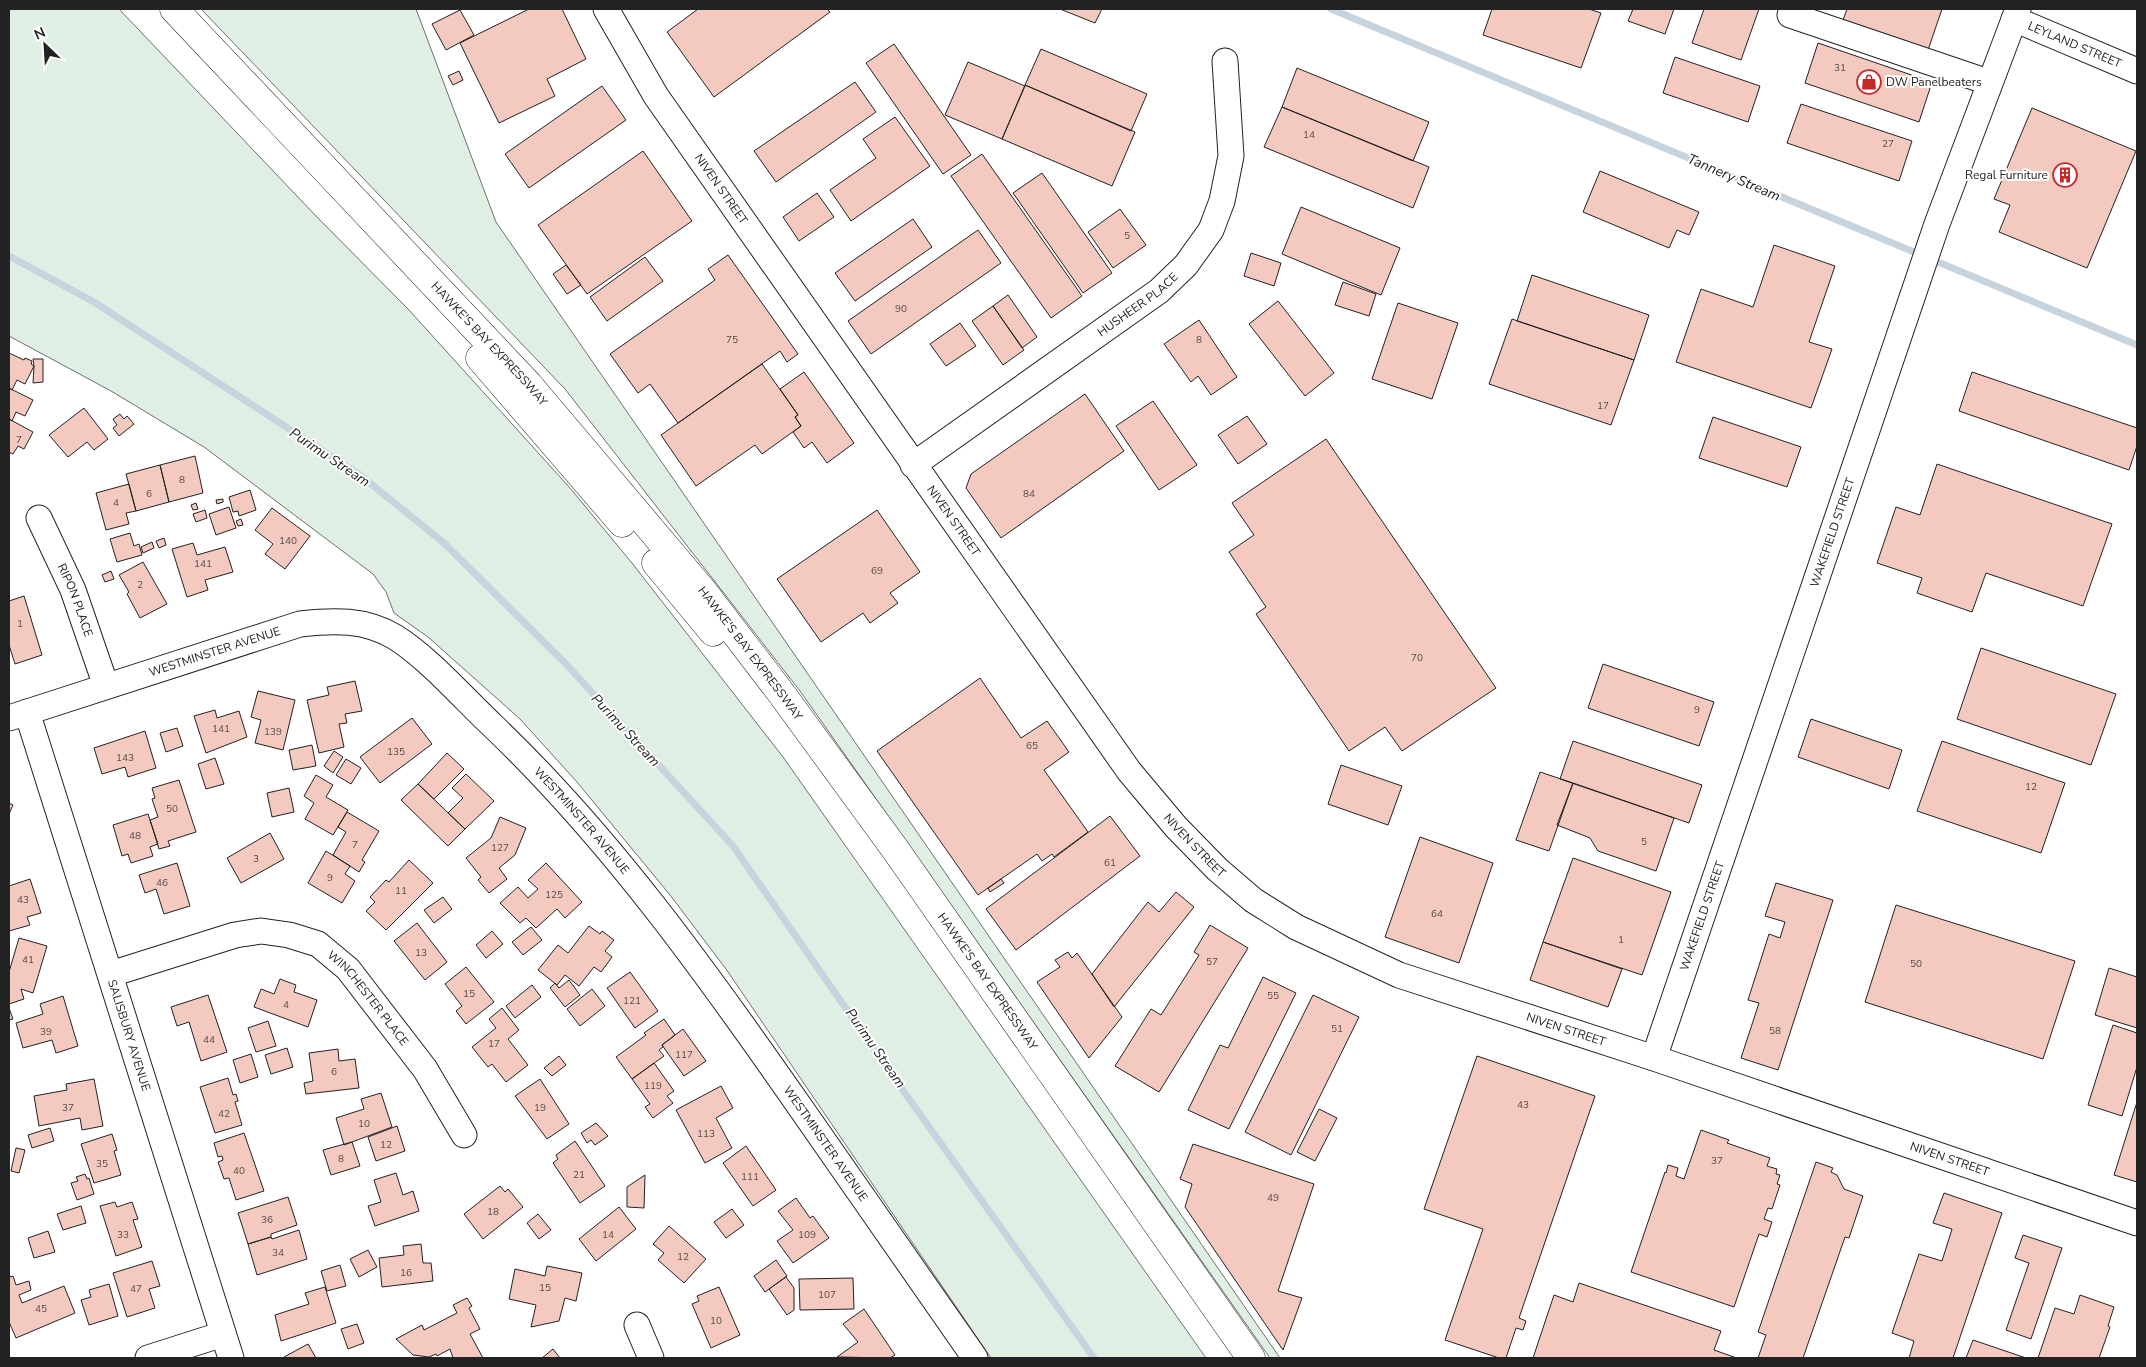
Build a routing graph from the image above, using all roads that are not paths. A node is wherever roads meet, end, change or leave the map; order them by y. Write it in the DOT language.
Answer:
graph roads {
  1 [pos="153,9"];
  2 [pos="174,9"];
  3 [pos="606,9"];
  4 [pos="2016,14"];
  5 [pos="1790,15"];
  6 [pos="1225,61"];
  7 [pos="2137,71"];
  8 [pos="1988,82"];
  9 [pos="913,465"];
  10 [pos="39,518"];
  11 [pos="106,686"];
  12 [pos="18,715"];
  13 [pos="111,974"];
  14 [pos="1654,1058"];
  15 [pos="464,1135"];
  16 [pos="2137,1224"];
  17 [pos="637,1325"];
  18 [pos="223,1334"];
  19 [pos="148,1358"];
  20 [pos="231,1358"];
  21 [pos="651,1358"];
  22 [pos="975,1358"];
  23 [pos="1230,1358"];
  24 [pos="1251,1358"];
  1 -- 23 [label="highway, HAWKE'S BAY EXPRESSWAY"];
  2 -- 24 [label="highway, HAWKE'S BAY EXPRESSWAY"];
  3 -- 9 [label="street, NIVEN STREET"];
  4 -- 7 [label="street, LEYLAND STREET"];
  4 -- 8 [label="street, WAKEFIELD STREET"];
  5 -- 8 [label="street"];
  6 -- 9 [label="street, HUSHEER PLACE"];
  8 -- 14 [label="street, WAKEFIELD STREET"];
  9 -- 14 [label="street, NIVEN STREET"];
  10 -- 11 [label="street, RIPON PLACE"];
  11 -- 12 [label="street, WESTMINSTER AVENUE"];
  11 -- 22 [label="street, WESTMINSTER AVENUE"];
  12 -- 13 [label="street, SALISBURY AVENUE"];
  13 -- 15 [label="street, WINCHESTER PLACE"];
  13 -- 18 [label="street, SALISBURY AVENUE"];
  14 -- 16 [label="street, NIVEN STREET"];
  17 -- 21 [label="street"];
  18 -- 19 [label="street"];
  18 -- 20 [label="street, SALISBURY AVENUE"];
}
